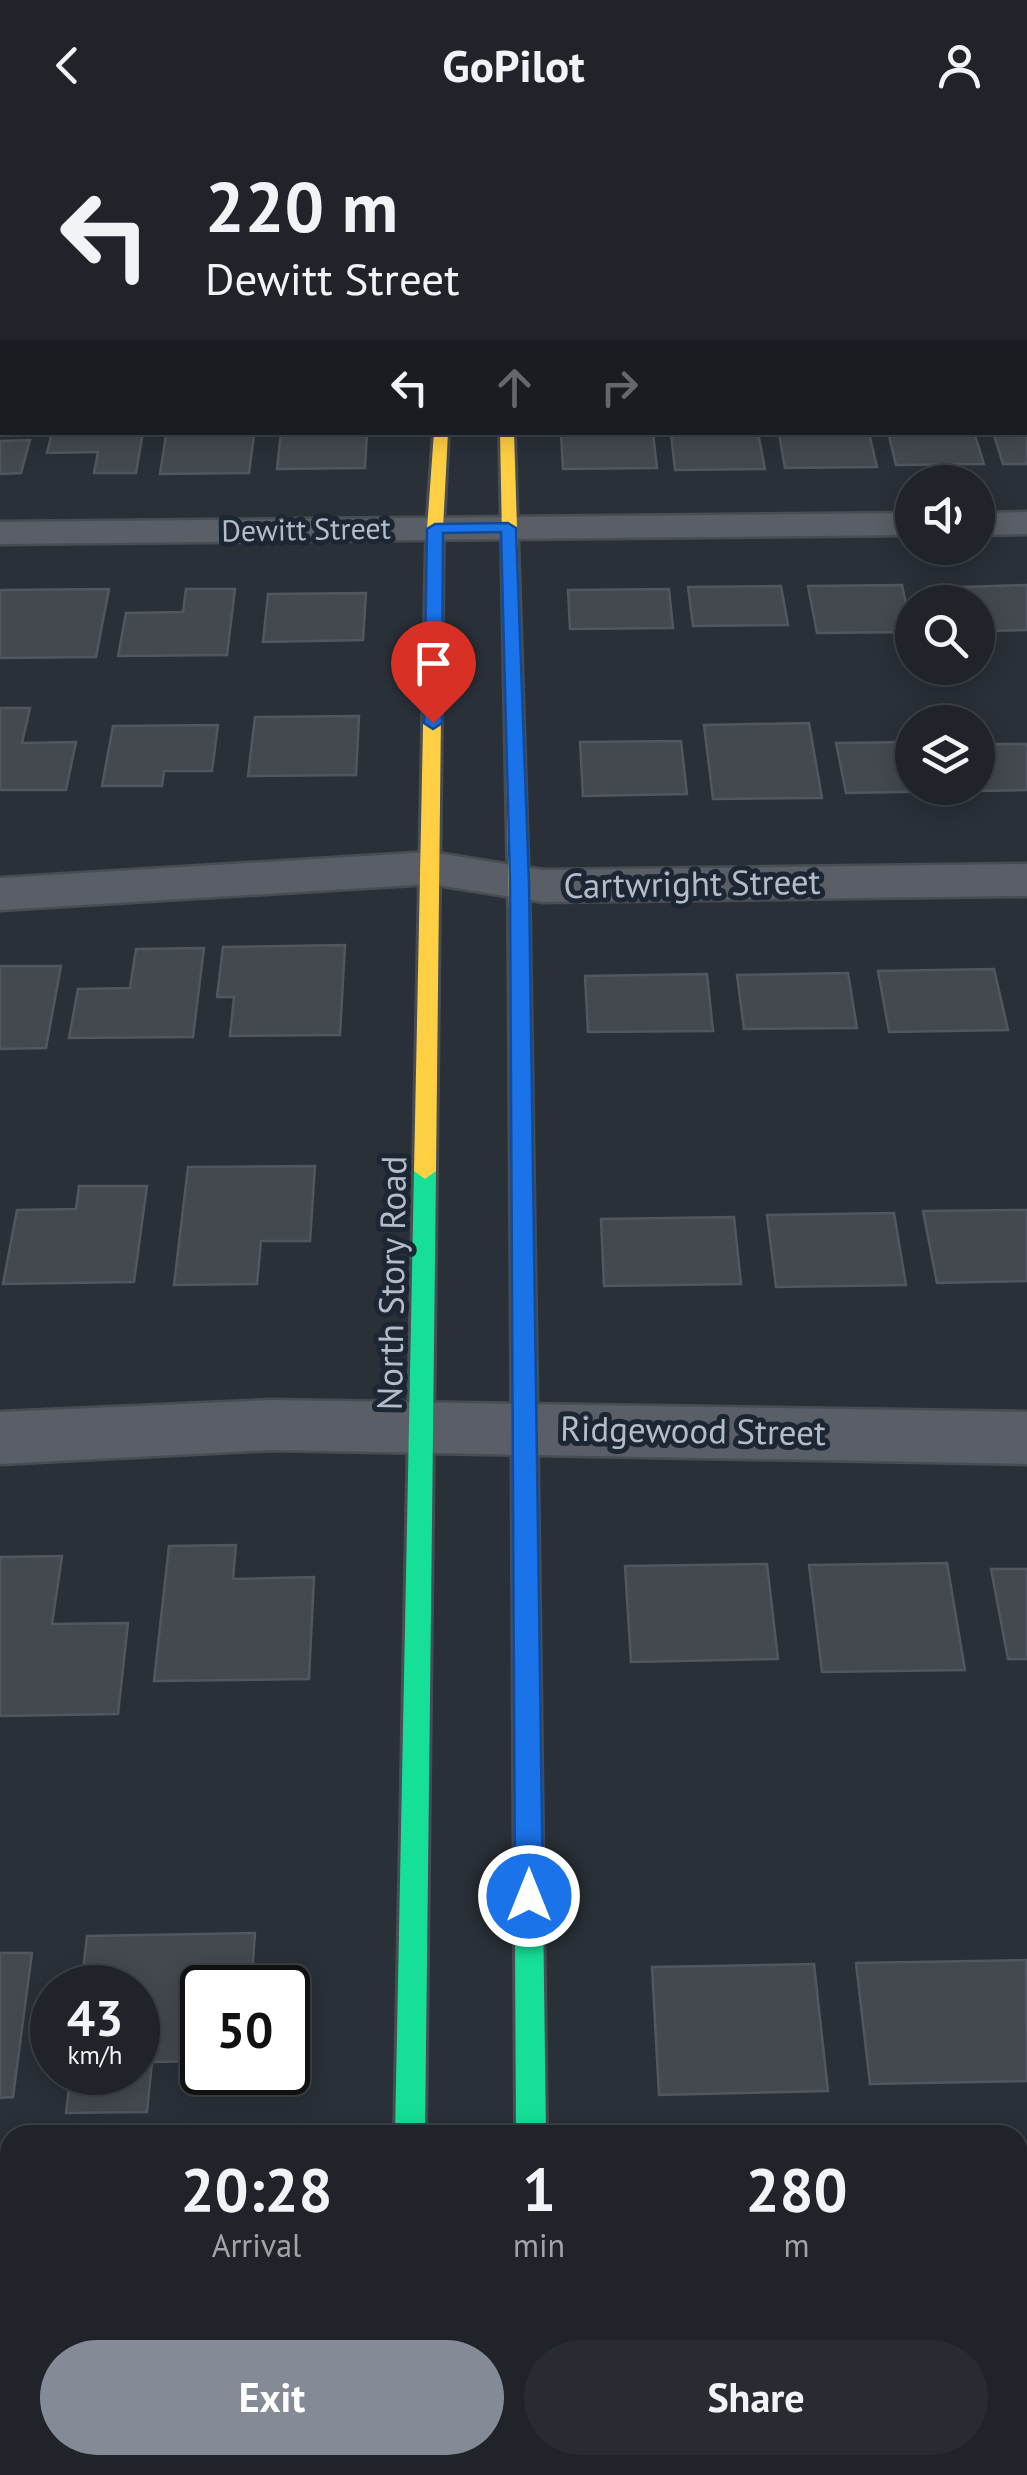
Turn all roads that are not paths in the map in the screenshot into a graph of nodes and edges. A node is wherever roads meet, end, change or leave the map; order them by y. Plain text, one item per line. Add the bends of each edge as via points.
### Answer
1 (441, 435) edge
2 (507, 435) edge
3 (1027, 523) edge
4 (895, 524) edge
5 (995, 524) edge
6 (508, 528) junction
7 (435, 529) junction
8 (0, 532) edge
9 (431, 868) junction
10 (1027, 880) edge
11 (520, 883) junction
12 (0, 894) edge
13 (526, 1428) junction
14 (425, 1429) junction
15 (0, 1438) edge
16 (1027, 1438) edge
17 (410, 2125) edge
18 (531, 2125) edge

1 - 7 main road, North Story Road
2 - 6 main road
3 - 5 street
4 - 6 street, Dewitt Street
6 - 7 street, Dewitt Street
6 - 11 main road
7 - 8 street, Dewitt Street
7 - 9 main road, North Story Road
9 - 11 street, Cartwright Street
9 - 12 street, Cartwright Street
9 - 14 main road, North Story Road
10 - 11 street, Cartwright Street
11 - 13 main road
13 - 14 street, Ridgewood Street
13 - 16 street, Ridgewood Street
13 - 18 main road
14 - 15 street, Ridgewood Street via 270,1425
14 - 17 main road, North Story Road

